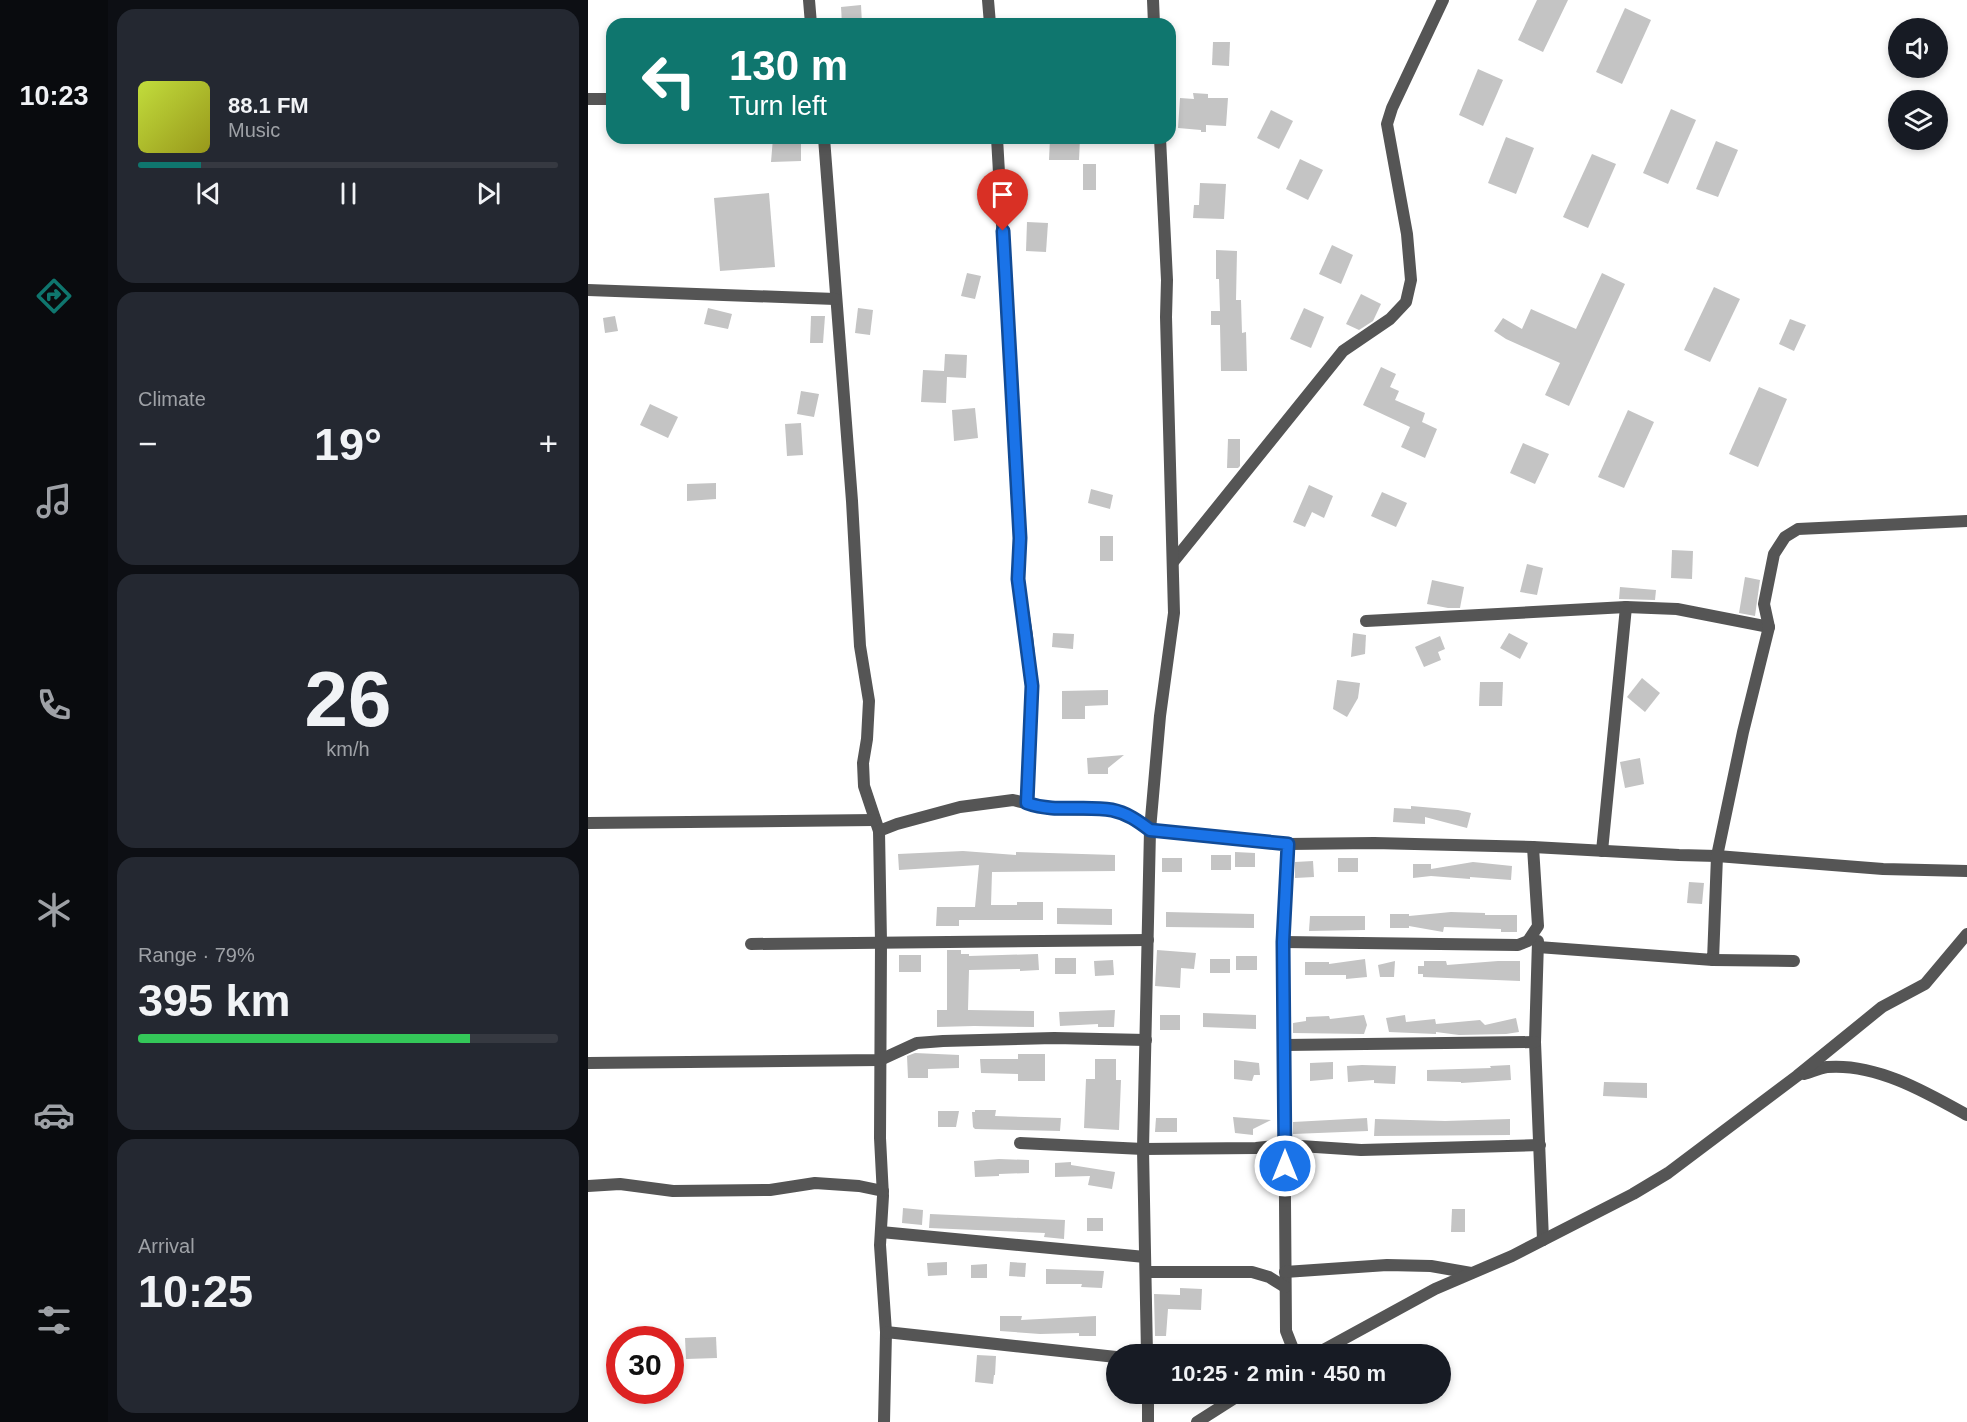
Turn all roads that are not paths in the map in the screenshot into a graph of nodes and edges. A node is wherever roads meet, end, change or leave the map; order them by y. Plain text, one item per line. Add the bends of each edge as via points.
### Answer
1 (808, 0) edge
2 (988, 0) edge
3 (1153, 0) edge
4 (1443, 0) edge
5 (811, 18) edge
6 (990, 18) edge
7 (1154, 18) edge
8 (588, 99) edge
9 (606, 99) edge
10 (825, 144) edge
11 (997, 144) edge
12 (1160, 144) edge
13 (588, 290) edge
14 (835, 299) junction
15 (1967, 521) edge
16 (1173, 562) junction
17 (1626, 607) junction
18 (1366, 621) dead end
19 (1769, 627) junction
20 (1027, 803) junction
21 (588, 823) edge
22 (877, 826) junction
23 (1150, 830) junction
24 (1288, 844) junction
25 (1533, 847) junction
26 (1602, 851) junction
27 (1717, 856) junction
28 (1967, 871) edge
29 (1538, 926) junction
30 (1967, 934) edge
31 (1148, 940) junction
32 (881, 942) junction
33 (1283, 942) junction
34 (751, 944) dead end
35 (1538, 947) junction
36 (1713, 960) junction
37 (1794, 961) dead end
38 (1146, 1040) junction
39 (1535, 1042) junction
40 (1285, 1045) junction
41 (880, 1060) junction
42 (588, 1064) edge
43 (1797, 1076) junction
44 (1967, 1115) edge
45 (1020, 1143) dead end
46 (1285, 1145) junction
47 (1540, 1145) junction
48 (1143, 1149) junction
49 (588, 1186) edge
50 (883, 1191) junction
51 (881, 1232) junction
52 (1544, 1240) junction
53 (1145, 1257) junction
54 (1146, 1272) junction
55 (1285, 1272) junction
56 (1471, 1273) junction
57 (1285, 1287) junction
58 (886, 1332) junction
59 (1147, 1344) edge
60 (1291, 1344) edge
61 (1334, 1344) edge
62 (1106, 1356) edge
63 (1148, 1404) edge
64 (1225, 1404) edge
65 (884, 1422) edge
66 (1148, 1422) edge
67 (1197, 1422) edge

1 - 5 street
2 - 6 street
3 - 7 street
4 - 16 street via 1387,124 1412,280 1406,302 1390,319 1343,351
8 - 9 street
10 - 14 street
11 - 20 street via 1020,527 1018,579 1032,686
12 - 16 street
13 - 14 street
14 - 22 street via 860,646 869,701 864,786
15 - 19 street via 1798,529 1785,537 1774,554 1764,604
16 - 23 street via 1174,613
17 - 18 street
17 - 19 street via 1677,609
17 - 26 street
19 - 27 street
20 - 22 street via 1013,800 960,807
20 - 23 street via 1050,809 1113,810
21 - 22 street
22 - 32 street
23 - 24 street
23 - 31 street
24 - 25 street
24 - 33 street
25 - 26 street
25 - 29 street
26 - 27 street
27 - 28 street via 1883,869
27 - 36 street
29 - 33 street via 1528,941 1518,945
29 - 35 street
30 - 43 street via 1925,984 1882,1007
31 - 32 street
31 - 38 street
32 - 34 street
32 - 41 street
33 - 40 street
35 - 36 street
35 - 39 street
36 - 37 street
38 - 41 street via 943,1041 917,1043
38 - 48 street
39 - 40 street
39 - 47 street
40 - 46 street
41 - 42 street
41 - 50 street
43 - 44 street via 1826,1067 1857,1069 1899,1079
43 - 52 street via 1668,1173
45 - 48 street
46 - 47 street via 1361,1150
46 - 48 street
46 - 55 street
47 - 52 street
48 - 53 street
49 - 50 street via 620,1184 673,1191 770,1190 815,1183
50 - 51 street
51 - 53 street
51 - 58 street
52 - 56 street
53 - 54 street
54 - 57 street via 1252,1272
54 - 59 street
55 - 56 street via 1387,1265 1431,1266
55 - 57 street
56 - 61 street
57 - 60 street via 1286,1331
58 - 62 street
58 - 65 street
63 - 66 street
64 - 67 street

